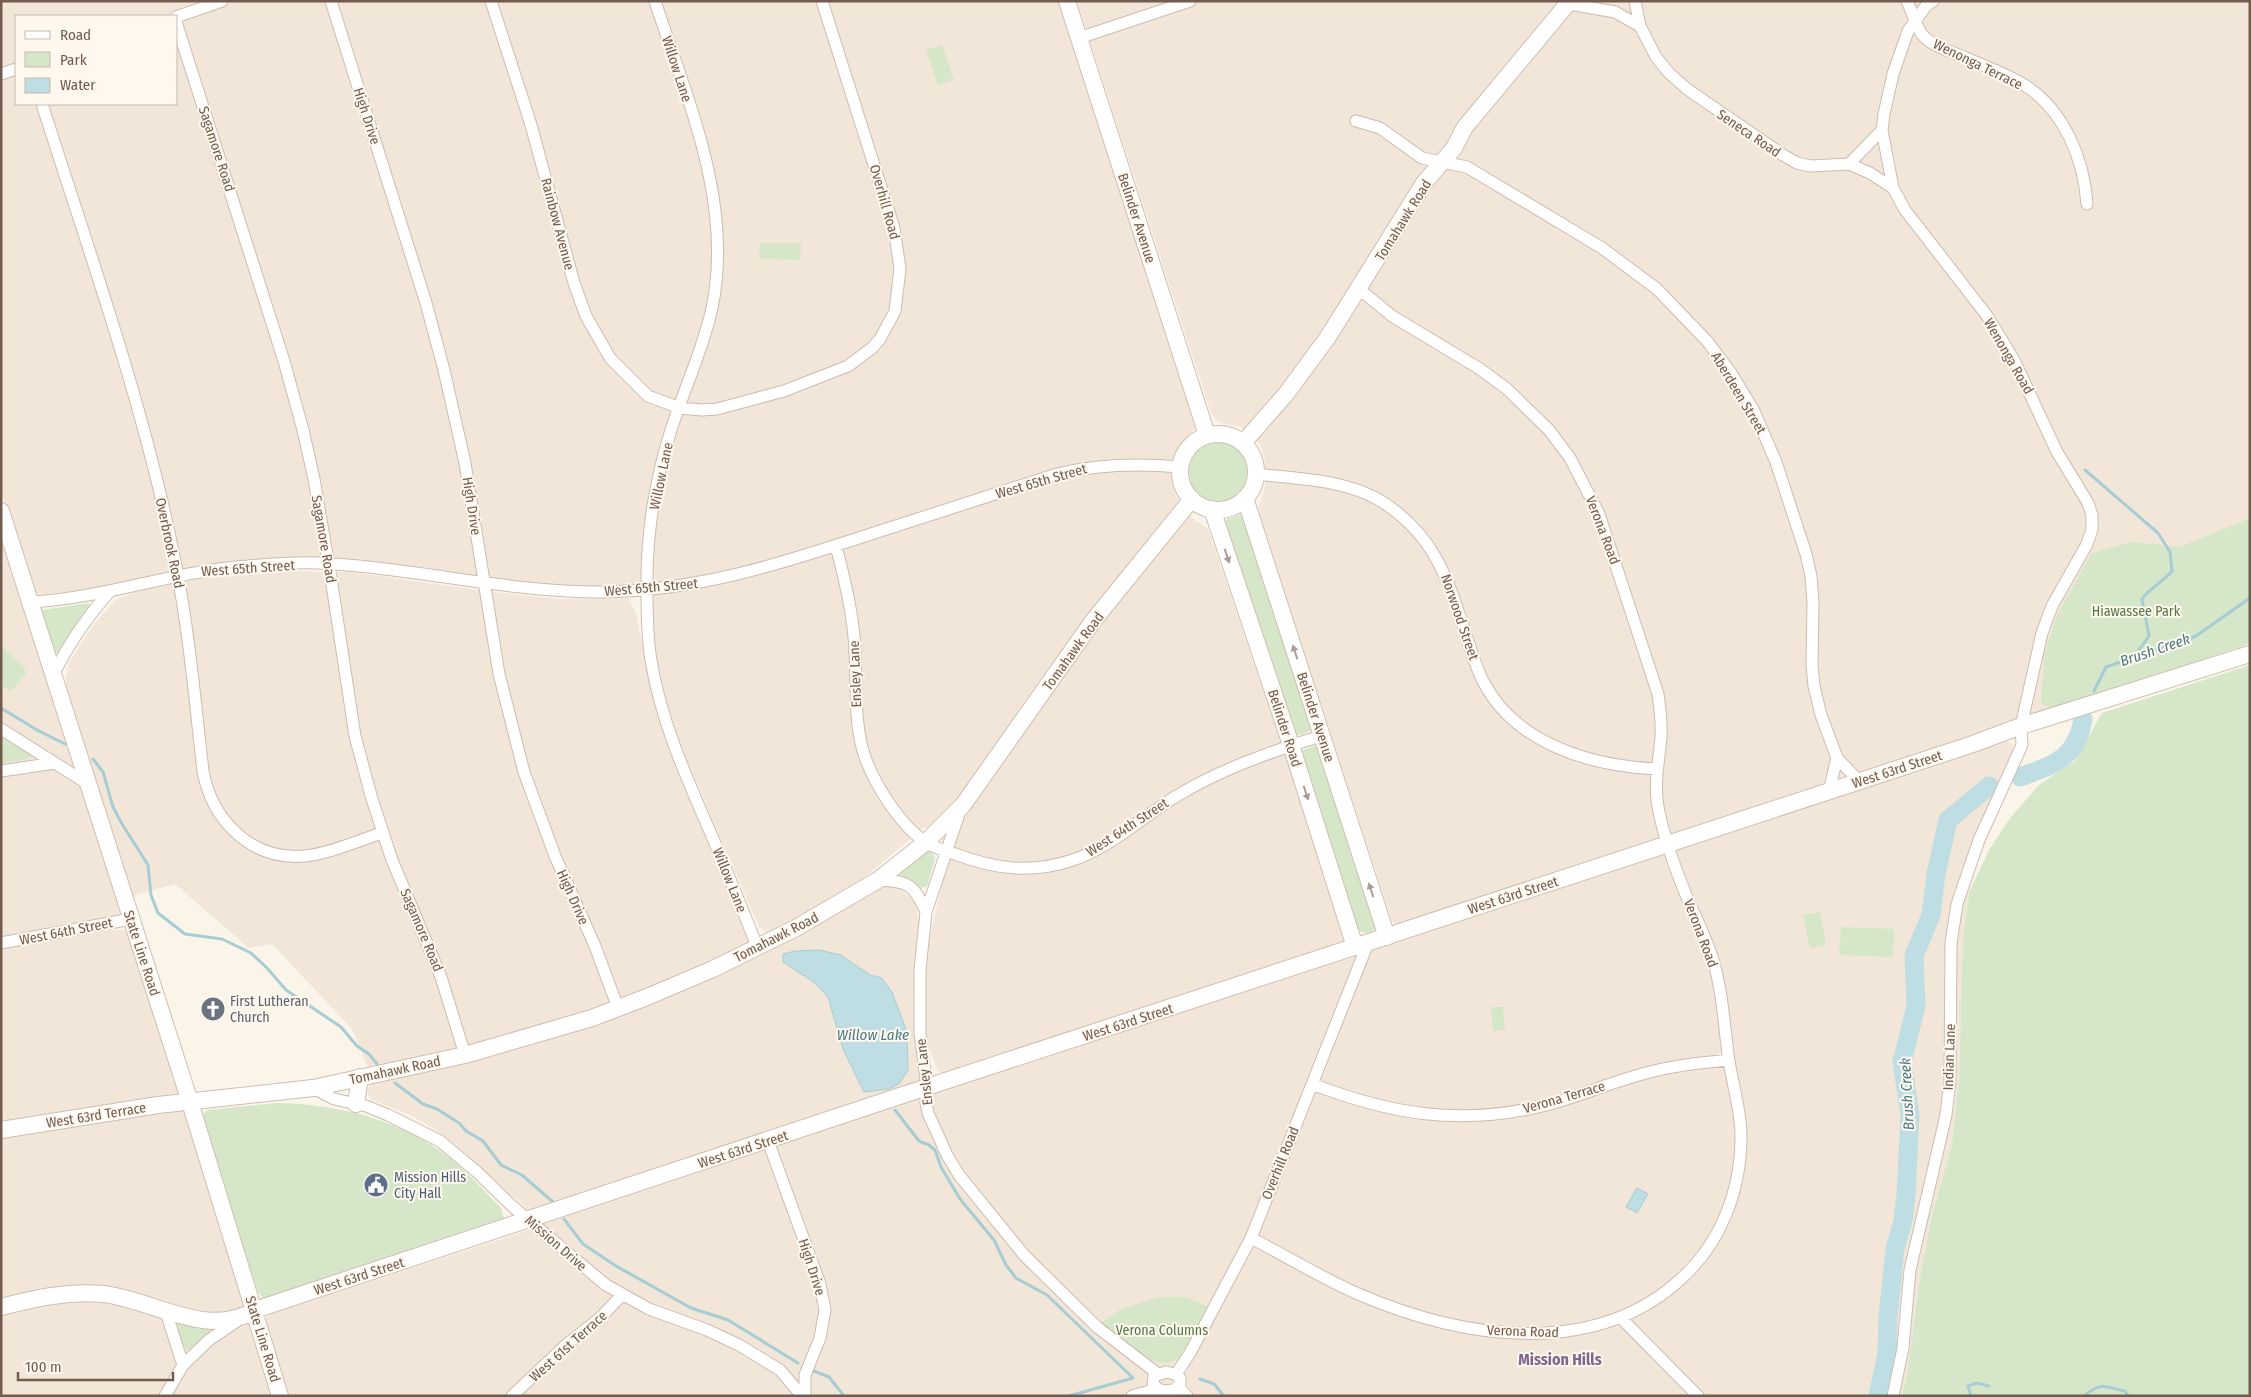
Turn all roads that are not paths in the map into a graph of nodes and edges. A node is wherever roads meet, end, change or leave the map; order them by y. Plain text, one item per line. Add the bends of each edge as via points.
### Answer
1 (222, 1) edge
2 (331, 1) edge
3 (491, 1) edge
4 (655, 1) edge
5 (822, 1) edge
6 (1067, 1) edge
7 (1190, 1) edge
8 (1635, 1) edge
9 (1907, 1) edge
10 (1933, 1) edge
11 (1569, 2) edge
12 (178, 15) edge
13 (1916, 20) junction
14 (1640, 26) junction
15 (178, 28) edge
16 (1079, 38) junction
17 (15, 69) edge
18 (1, 74) edge
19 (42, 105) edge
20 (1356, 121) dead end
21 (1882, 130) junction
22 (1442, 162) junction
23 (1849, 164) junction
24 (1893, 188) junction
25 (2087, 204) dead end
26 (1360, 289) junction
27 (680, 408) junction
28 (1207, 436) junction
29 (1243, 443) junction
30 (1180, 467) junction
31 (1256, 474) junction
32 (1245, 498) junction
33 (1192, 499) junction
34 (1212, 509) junction
35 (1, 511) edge
36 (836, 546) junction
37 (329, 565) junction
38 (178, 575) junction
39 (485, 582) junction
40 (647, 588) junction
41 (109, 592) junction
42 (30, 602) junction
43 (2246, 653) edge
44 (53, 676) junction
45 (2021, 726) junction
46 (1, 729) edge
47 (1322, 736) junction
48 (1291, 745) junction
49 (1837, 758) junction
50 (55, 763) junction
51 (1657, 770) junction
52 (1, 771) edge
53 (1859, 781) junction
54 (88, 784) junction
55 (1829, 791) junction
56 (963, 805) junction
57 (382, 833) junction
58 (926, 842) junction
59 (1668, 844) junction
60 (946, 851) junction
61 (878, 880) junction
62 (926, 912) junction
63 (131, 919) junction
64 (1386, 937) junction
65 (1, 944) edge
66 (1361, 945) junction
67 (757, 946) junction
68 (618, 1008) junction
69 (465, 1055) junction
70 (1729, 1060) junction
71 (360, 1077) junction
72 (1312, 1084) junction
73 (927, 1087) junction
74 (313, 1088) junction
75 (190, 1102) junction
76 (356, 1104) junction
77 (1, 1130) edge
78 (768, 1141) junction
79 (528, 1220) junction
80 (1250, 1238) junction
81 (622, 1295) junction
82 (1, 1307) edge
83 (166, 1312) junction
84 (250, 1313) junction
85 (1620, 1317) junction
86 (183, 1365) junction
87 (1158, 1374) junction
88 (1176, 1374) junction
89 (1178, 1387) junction
90 (1157, 1388) junction
91 (165, 1396) edge
92 (280, 1396) edge
93 (512, 1396) edge
94 (803, 1396) edge
95 (1132, 1396) edge
96 (1188, 1396) edge
97 (1698, 1396) edge
98 (1893, 1396) edge

1 - 12 street
2 - 39 street, High Drive via 444,370 465,463
3 - 27 street, Rainbow Avenue via 586,316 610,358 648,396
4 - 27 street, Willow Lane via 709,169 717,218 718,253 712,309
5 - 27 street, Overhill Road via 894,228 900,269 895,311 888,328 872,348 856,361 830,374 784,391 717,409
6 - 16 street, Belinder Avenue
7 - 16 street
8 - 14 street, Seneca Road
9 - 13 street, Wenonga Terrace
10 - 13 street, Wenonga Road
11 - 14 street via 1615,12
11 - 22 street, Tomahawk Road via 1465,127
13 - 21 street, Wenonga Road via 1908,31 1897,61
13 - 25 street, Wenonga Terrace via 1922,34 1934,44 2014,80 2044,101 2073,145 2084,178
14 - 23 street, Seneca Road via 1656,57 1669,73 1757,139 1797,163 1811,166
15 - 37 street, Sagamore Road via 284,361 312,471
16 - 28 street, Belinder Avenue
17 - 18 street
19 - 38 street, Overbrook Road via 136,401
20 - 22 street, Aberdeen Street via 1380,128 1422,158
21 - 23 street
21 - 24 street, Wenonga Road
22 - 26 street, Tomahawk Road via 1424,183
22 - 49 street, Aberdeen Street via 1467,168 1630,267 1677,308 1731,372 1767,440 1806,554 1813,602 1814,686
23 - 24 street
24 - 45 street, Wenonga Road via 1905,210 2000,336 2092,515 2092,530 2086,546 2060,590 2042,633
26 - 29 street, Tomahawk Road via 1305,369
26 - 51 street, Verona Road via 1392,316 1507,389 1549,430 1570,458 1600,514 1658,694 1661,727
27 - 40 street, Willow Lane via 658,480
28 - 29 street via 1232,436
28 - 30 street via 1189,447
29 - 31 street via 1255,462
30 - 33 street via 1184,490
30 - 36 street, West 65th Street via 1140,463 1082,468
31 - 32 street via 1251,491
31 - 51 street, Norwood Street via 1351,488 1379,500 1403,517 1420,534 1443,568 1483,681 1509,717 1534,736 1567,751 1623,767
32 - 34 street via 1230,507
47 -> 32 street, Belinder Avenue
33 - 34 street
33 - 56 street, Tomahawk Road via 1093,621
34 -> 48 street, Belinder Road
35 - 42 street, State Line Road
36 - 40 street, West 65th Street via 714,581
36 - 58 street, Ensley Lane via 853,626 858,726 863,751 884,797
37 - 38 street, West 65th Street via 248,566
37 - 39 street, West 65th Street
37 - 57 street, Sagamore Road via 356,736
38 - 41 street, West 65th Street
38 - 57 street, Overbrook Road via 206,786 225,822 256,847 295,856 324,852
39 - 40 street, West 65th Street via 573,591
39 - 68 street, High Drive via 499,674 524,772
40 - 67 street, Willow Lane via 650,658 662,706 686,775
41 - 42 street, West 65th Street
41 - 44 street via 62,656
42 - 44 street, State Line Road
43 - 45 street, West 63rd Street
44 - 54 street, State Line Road
45 - 53 street, West 63rd Street
45 - 98 street, Indian Lane via 2022,744 1973,856 1957,904 1952,943 1950,1080 1946,1115 1910,1270 1904,1348
46 - 50 street
47 - 48 street, West 64th Street
64 -> 47 street, Belinder Avenue
48 - 60 street, West 64th Street via 1193,786 1100,848 1072,860 1041,868 1018,869 980,864
48 -> 66 street, Belinder Road
49 - 53 street, Aberdeen Street
49 - 55 street
50 - 52 street
50 - 54 street
51 - 59 street, Verona Road via 1658,810
53 - 55 street, West 63rd Street
54 - 63 street, State Line Road
55 - 59 street, West 63rd Street
56 - 58 street, Tomahawk Road
56 - 60 street, Ensley Lane
57 - 69 street, Sagamore Road via 441,977
58 - 60 street, West 64th Street
58 - 61 street, Tomahawk Road
59 - 64 street, West 63rd Street
59 - 70 street, Verona Road via 1713,958
60 - 62 street, Ensley Lane
61 - 62 street via 904,882 918,893
61 - 67 street, Tomahawk Road via 796,928
62 - 73 street, Ensley Lane via 920,970 920,1033
63 - 65 street, West 64th Street
63 - 75 street, State Line Road
64 - 66 street, West 63rd Street
66 - 72 street, Overhill Road
66 - 73 street, West 63rd Street
67 - 68 street, Tomahawk Road via 690,980
68 - 69 street, Tomahawk Road
69 - 71 street, Tomahawk Road
70 - 72 street, Verona Terrace via 1642,1074 1542,1106 1482,1115 1405,1112 1349,1098
70 - 85 street, Verona Road via 1741,1134 1737,1183 1729,1208 1719,1231 1690,1271 1647,1304
71 - 74 street, Tomahawk Road
71 - 76 street
72 - 80 street, Overhill Road
73 - 78 street, West 63rd Street
73 - 87 street, Ensley Lane via 928,1113 946,1155 989,1213 1057,1290 1097,1327
74 - 75 street, Tomahawk Road
74 - 76 street, Mission Drive via 334,1099
75 - 77 street, West 63rd Terrace
75 - 84 street, State Line Road
76 - 79 street, Mission Drive via 388,1115 440,1141
78 - 79 street, West 63rd Street
78 - 94 street, High Drive via 820,1284 825,1310 820,1338 805,1375
79 - 81 street, Mission Drive
79 - 84 street, West 63rd Street
80 - 85 street, Verona Road via 1354,1292 1391,1307 1452,1324 1520,1334 1555,1334 1577,1331
80 - 88 street, Overhill Road
81 - 93 street, West 61st Terrace
81 - 94 street, Mission Drive via 739,1345 780,1370
82 - 83 street, West 63rd Street via 47,1295 84,1293 127,1298
83 - 84 street, West 63rd Street via 217,1320 231,1320
83 - 86 street
84 - 86 street via 209,1340
84 - 92 street, State Line Road
85 - 97 street
86 - 91 street
87 - 88 street
87 - 90 street via 1152,1382
88 - 89 street via 1180,1381
89 - 90 street via 1169,1391
89 - 96 street
90 - 95 street

